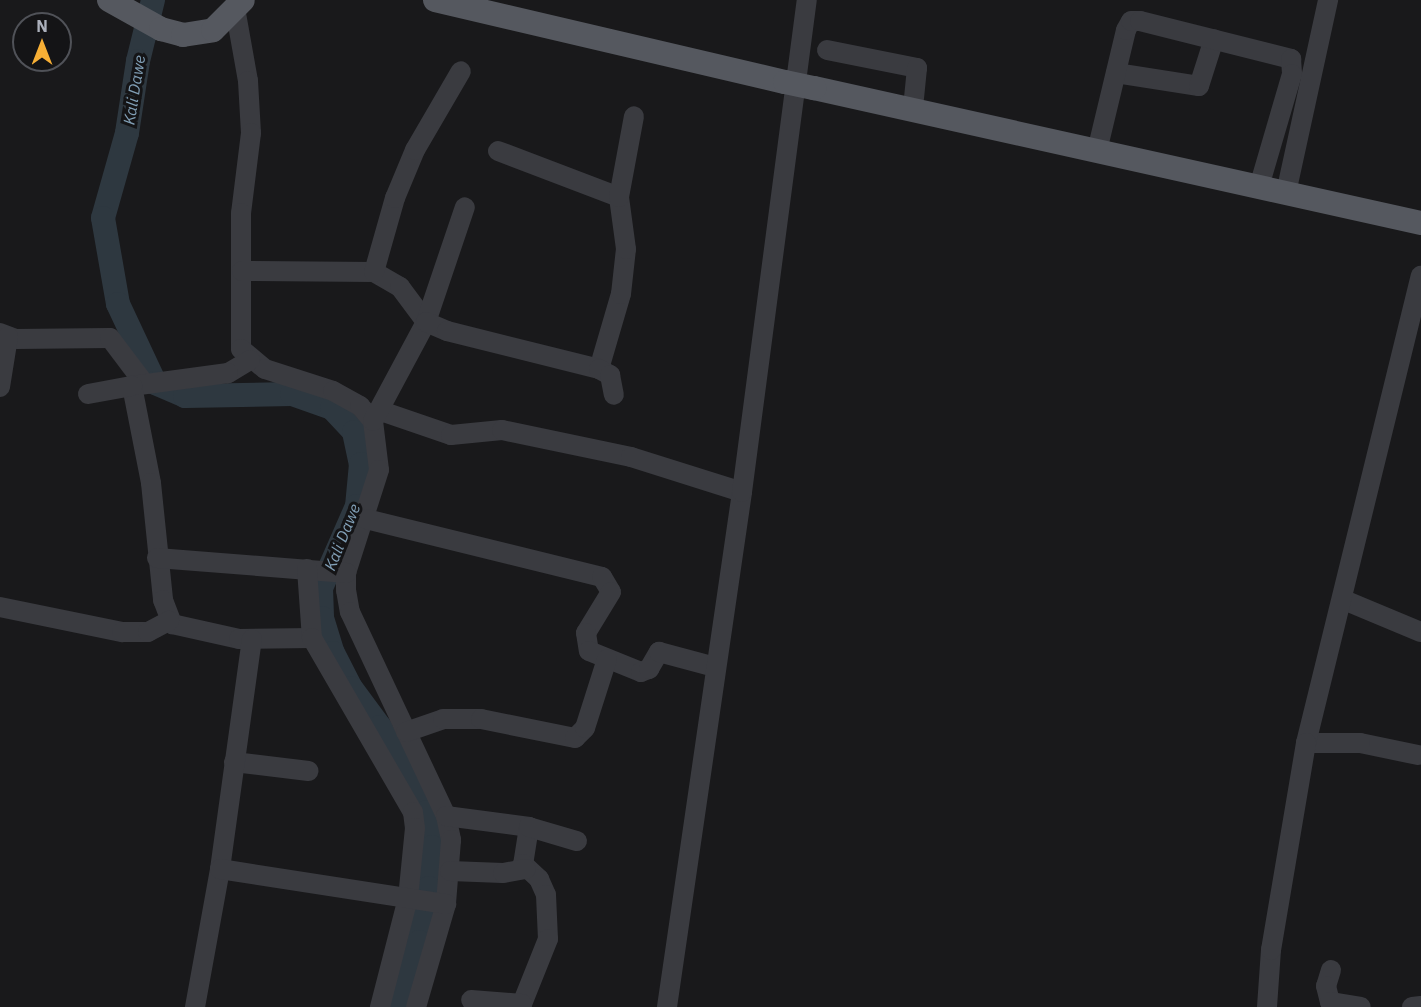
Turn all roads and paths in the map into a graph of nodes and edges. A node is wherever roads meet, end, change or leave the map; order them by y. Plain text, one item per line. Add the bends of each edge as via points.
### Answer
1 (109, 0) edge
2 (435, 0) edge
3 (807, 0) edge
4 (1328, 0) edge
5 (239, 4) edge
6 (1214, 39) junction
7 (827, 51) dead end
8 (461, 70) dead end
9 (1116, 73) junction
10 (913, 108) junction
11 (634, 116) dead end
12 (498, 151) dead end
13 (1097, 151) junction
14 (1259, 187) junction
15 (1286, 193) junction
16 (620, 198) junction
17 (465, 207) dead end
18 (1421, 223) edge
19 (242, 271) junction
20 (374, 272) junction
21 (1421, 276) edge
22 (426, 322) junction
23 (4, 335) edge
24 (250, 360) junction
25 (599, 369) junction
26 (138, 385) junction
27 (0, 387) edge
28 (88, 393) dead end
29 (614, 395) dead end
30 (377, 416) junction
31 (742, 492) junction
32 (366, 519) junction
33 (158, 558) junction
34 (326, 571) junction
35 (1344, 600) junction
36 (0, 607) edge
37 (169, 621) junction
38 (1421, 632) edge
39 (312, 638) junction
40 (252, 639) junction
41 (607, 659) junction
42 (715, 667) junction
43 (406, 732) junction
44 (1306, 743) junction
45 (1420, 757) edge
46 (234, 762) junction
47 (308, 771) dead end
48 (446, 816) junction
49 (529, 826) junction
50 (577, 841) dead end
51 (220, 869) junction
52 (526, 869) junction
53 (450, 871) junction
54 (428, 901) junction
55 (1331, 970) dead end
56 (471, 1000) dead end
57 (1421, 1006) edge
58 (195, 1007) edge
59 (380, 1007) edge
60 (416, 1007) edge
61 (667, 1007) edge
62 (1267, 1007) edge
63 (1361, 1007) edge
64 (1412, 1007) edge

1 - 5 main road via 161,29 183,35 213,30
2 - 10 main road, bridge
3 - 31 street
4 - 15 street
5 - 19 street via 251,132 241,213
6 - 9 street via 1199,86
6 - 9 street via 1131,21
6 - 14 street via 1286,57 1293,65
7 - 10 street via 917,68
8 - 20 street via 415,150 395,198
9 - 13 street
10 - 13 main road
11 - 16 street
12 - 16 street
13 - 14 main road
14 - 15 main road
15 - 18 main road
16 - 25 street via 626,249 621,294
17 - 22 street
19 - 20 street
19 - 24 street via 239,338 241,350
20 - 22 street via 400,287
21 - 35 street
22 - 25 street
22 - 30 street
23 - 26 street via 110,338
23 - 27 street
24 - 26 street via 228,373
24 - 30 street via 265,369 333,391
25 - 29 street via 610,375
26 - 28 street
26 - 33 street
30 - 31 street via 451,435 502,430 631,457
30 - 32 street via 379,470
31 - 42 street
32 - 34 street
32 - 41 street via 602,578 611,592 586,633 585,642 589,651
33 - 34 street
33 - 37 street
34 - 39 street
34 - 43 street via 350,612
35 - 38 street
35 - 44 street
36 - 37 street via 122,633 148,632
37 - 40 street via 218,635
39 - 40 street
39 - 54 street via 341,693 410,802
40 - 46 street
41 - 42 street via 644,672 659,652
41 - 43 street via 585,728 575,738 481,719 443,720
42 - 61 street
43 - 48 street
44 - 45 street via 1360,743
44 - 62 street via 1271,950
46 - 47 street
46 - 51 street
48 - 49 street
48 - 53 street via 451,840
49 - 50 street
49 - 52 street via 523,856
51 - 54 street
51 - 58 street
52 - 53 street via 503,873
52 - 56 street via 543,886 548,924 548,939 531,985 520,1005
53 - 54 street
54 - 59 street
54 - 60 street
55 - 63 street via 1326,986 1330,1002
57 - 64 street

